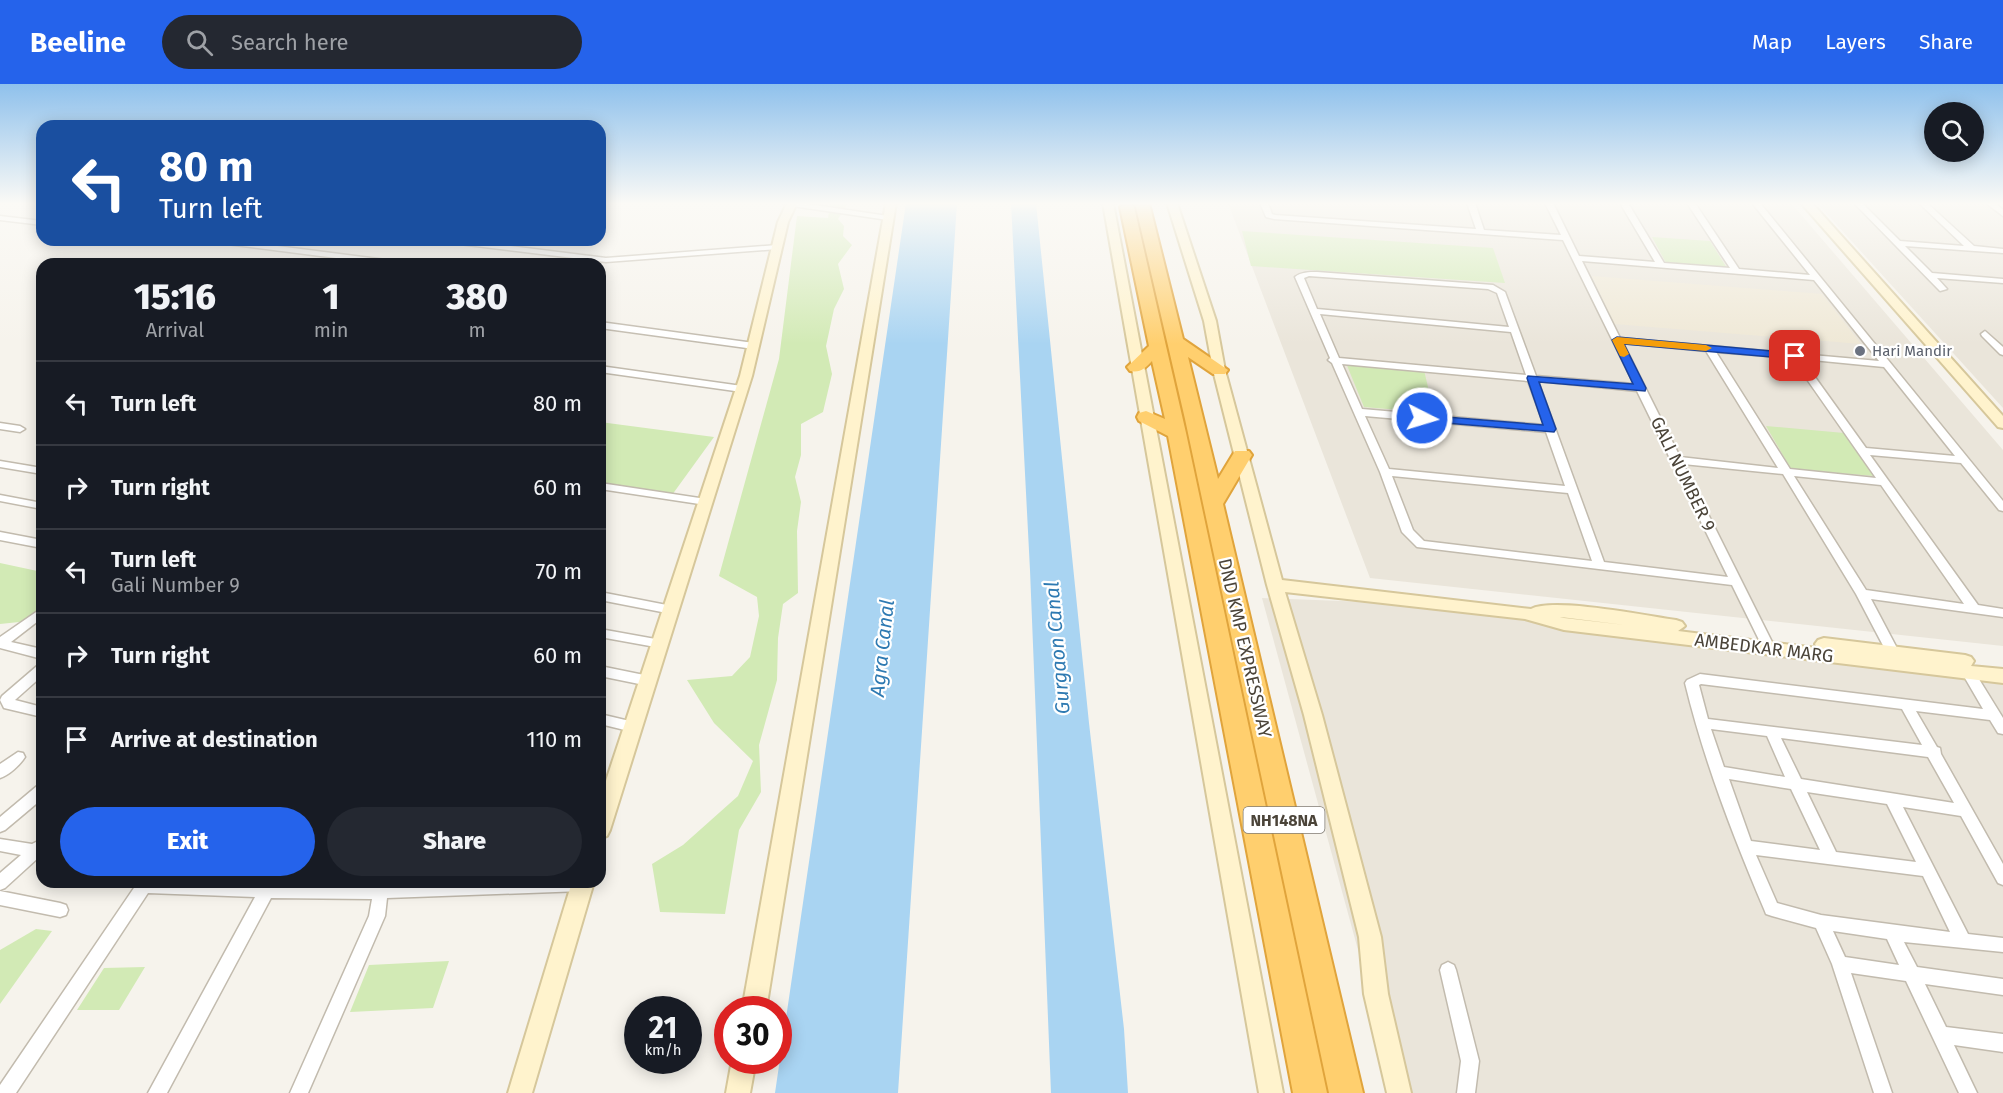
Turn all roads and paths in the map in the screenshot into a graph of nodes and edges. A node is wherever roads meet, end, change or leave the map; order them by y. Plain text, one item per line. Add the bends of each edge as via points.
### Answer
1 (291, 250) edge
2 (525, 250) edge
3 (736, 250) edge
4 (776, 250) edge
5 (883, 250) edge
6 (1116, 250) edge
7 (1136, 250) edge
8 (1151, 250) edge
9 (1187, 250) edge
10 (1572, 250) edge
11 (1652, 250) edge
12 (1722, 250) edge
13 (1794, 250) edge
14 (1848, 250) edge
15 (1905, 250) edge
16 (354, 258) edge
17 (590, 258) edge
18 (1576, 258) junction
19 (606, 260) edge
20 (1661, 266) junction
21 (1737, 272) junction
22 (1929, 275) junction
23 (1817, 278) junction
24 (2003, 280) edge
25 (1943, 289) dead end
26 (1313, 311) junction
27 (606, 326) edge
28 (1515, 330) junction
29 (1985, 334) dead end
30 (1617, 340) junction
31 (1168, 341) junction
32 (754, 346) junction
33 (1710, 349) junction
34 (2003, 352) edge
35 (1795, 356) junction
36 (1334, 360) junction
37 (1886, 364) junction
38 (1136, 367) junction
39 (1219, 370) junction
40 (606, 372) edge
41 (1532, 378) junction
42 (1641, 388) junction
43 (742, 389) junction
44 (1358, 412) junction
45 (1146, 417) junction
46 (2003, 424) edge
47 (0, 426) edge
48 (20, 429) dead end
49 (1550, 429) junction
50 (1177, 434) junction
51 (1862, 451) junction
52 (1242, 456) junction
53 (1676, 460) junction
54 (1964, 460) junction
55 (0, 464) edge
56 (36, 470) edge
57 (1384, 472) junction
58 (1786, 472) junction
59 (1884, 482) junction
60 (606, 487) edge
61 (1572, 490) junction
62 (0, 498) edge
63 (706, 502) junction
64 (1213, 504) junction
65 (36, 505) edge
66 (2003, 508) edge
67 (0, 536) edge
68 (36, 543) edge
69 (1599, 565) junction
70 (1736, 582) junction
71 (1275, 585) junction
72 (1862, 594) junction
73 (606, 597) edge
74 (1974, 609) junction
75 (672, 610) junction
76 (2003, 613) edge
77 (36, 617) edge
78 (606, 634) edge
79 (1766, 643) junction
80 (0, 644) edge
81 (661, 645) junction
82 (1893, 652) junction
83 (36, 653) edge
84 (2003, 666) edge
85 (1965, 667) junction
86 (606, 672) edge
87 (36, 674) edge
88 (2003, 676) edge
89 (649, 681) junction
90 (1906, 704) junction
91 (36, 711) edge
92 (1994, 715) junction
93 (606, 720) edge
94 (1702, 723) junction
95 (633, 727) junction
96 (2003, 729) edge
97 (1771, 731) junction
98 (1935, 752) junction
99 (18, 756) dead end
100 (0, 772) edge
101 (1719, 772) junction
102 (1796, 784) junction
103 (36, 795) edge
104 (1893, 801) junction
105 (606, 811) edge
106 (1966, 812) junction
107 (0, 826) edge
108 (0, 844) edge
109 (1745, 847) junction
110 (36, 848) edge
111 (36, 852) edge
112 (1831, 858) junction
113 (1928, 870) junction
114 (2003, 879) edge
115 (0, 883) edge
116 (143, 888) edge
117 (215, 888) edge
118 (347, 888) edge
119 (374, 888) edge
120 (582, 888) edge
121 (267, 891) junction
122 (0, 898) edge
123 (60, 910) dead end
124 (1821, 922) junction
125 (1892, 933) junction
126 (1962, 939) junction
127 (2003, 945) edge
128 (1840, 964) junction
129 (1448, 970) dead end
130 (1913, 974) junction
131 (2003, 987) edge
132 (757, 996) edge
133 (1942, 1035) junction
134 (2003, 1043) edge
135 (741, 1074) edge
136 (5, 1093) edge
137 (157, 1093) edge
138 (299, 1093) edge
139 (520, 1093) edge
140 (738, 1093) edge
141 (1271, 1093) edge
142 (1310, 1093) edge
143 (1347, 1093) edge
144 (1399, 1093) edge
145 (1466, 1093) edge
146 (1883, 1093) edge
147 (1968, 1093) edge

1 - 16 street
2 - 17 street
3 - 19 street
4 - 32 street
5 - 132 street
6 - 38 street
7 - 31 highway, DND KMP EXPRESSWAY / NH148NA via 1148,304
8 - 31 highway, DND KMP EXPRESSWAY / NH148NA
9 - 39 street via 1210,321
10 - 18 street, GALI NUMBER 9
11 - 20 street
12 - 21 street
13 - 23 street
14 - 46 street
15 - 22 street
18 - 20 street
18 - 30 street, GALI NUMBER 9
20 - 21 street
21 - 23 street
22 - 24 street
22 - 25 street
23 - 37 street
26 - 28 street
26 - 28 street via 1300,282 1302,275 1490,287 1502,295
26 - 36 street
27 - 32 street
28 - 41 street
29 - 34 street
30 - 33 street
30 - 42 street, GALI NUMBER 9
31 - 38 highway
31 - 39 highway
31 - 50 highway, DND KMP EXPRESSWAY / NH148NA
31 - 64 highway, DND KMP EXPRESSWAY / NH148NA
32 - 43 street
33 - 35 street
33 - 58 street
35 - 37 street
35 - 51 street
36 - 41 street
36 - 44 street
37 - 54 street
38 - 45 street
39 - 52 street
40 - 43 street
41 - 42 street
41 - 49 street
42 - 53 street, GALI NUMBER 9
43 - 63 street
44 - 49 street
44 - 57 street
45 - 50 highway
45 - 141 street
47 - 48 street
49 - 61 street
50 - 142 highway, DND KMP EXPRESSWAY / NH148NA
51 - 54 street
51 - 59 street
52 - 64 highway
52 - 71 street
53 - 58 street
53 - 70 street, GALI NUMBER 9
54 - 66 street
55 - 56 street
57 - 61 street
57 - 69 street via 1408,532 1421,544
58 - 59 street
58 - 72 street
59 - 74 street
60 - 63 street
61 - 69 street
62 - 65 street
63 - 75 street
64 - 143 highway, DND KMP EXPRESSWAY / NH148NA
67 - 68 street
69 - 70 street
70 - 79 street, GALI NUMBER 9
71 - 79 street, AMBEDKAR MARG via 1526,613 1564,624
71 - 144 street via 1370,938 1376,994
72 - 74 street
72 - 82 street
73 - 75 street
74 - 76 street
75 - 81 street
77 - 80 street
78 - 81 street
79 - 82 street, AMBEDKAR MARG
79 - 85 street, AMBEDKAR MARG
80 - 83 street
81 - 89 street
82 - 85 street, AMBEDKAR MARG
84 - 85 street, AMBEDKAR MARG
85 - 88 street, AMBEDKAR MARG
85 - 92 street
86 - 89 street
87 - 91 street via 7,700 9,704
89 - 95 street
90 - 92 street
90 - 94 street via 1700,679 1694,680 1693,689
90 - 98 street
92 - 96 street
93 - 95 street
94 - 97 street
94 - 101 street
95 - 105 street
97 - 98 street
97 - 102 street
98 - 106 street
99 - 100 street
101 - 102 street
101 - 109 street
102 - 104 street
102 - 112 street
103 - 107 street
104 - 106 street
104 - 113 street
106 - 114 street
108 - 110 street
109 - 112 street
109 - 124 street via 1772,909
111 - 115 street
112 - 113 street
113 - 126 street
116 - 136 street
117 - 121 street
118 - 121 street
119 - 138 street via 380,903 377,916
120 - 139 street
121 - 137 street
122 - 123 street
124 - 125 street
124 - 128 street
125 - 126 street
125 - 130 street
126 - 127 street
128 - 130 street
128 - 146 street
129 - 145 street via 1470,1061
130 - 131 street
130 - 133 street
133 - 134 street
133 - 147 street
135 - 140 street

